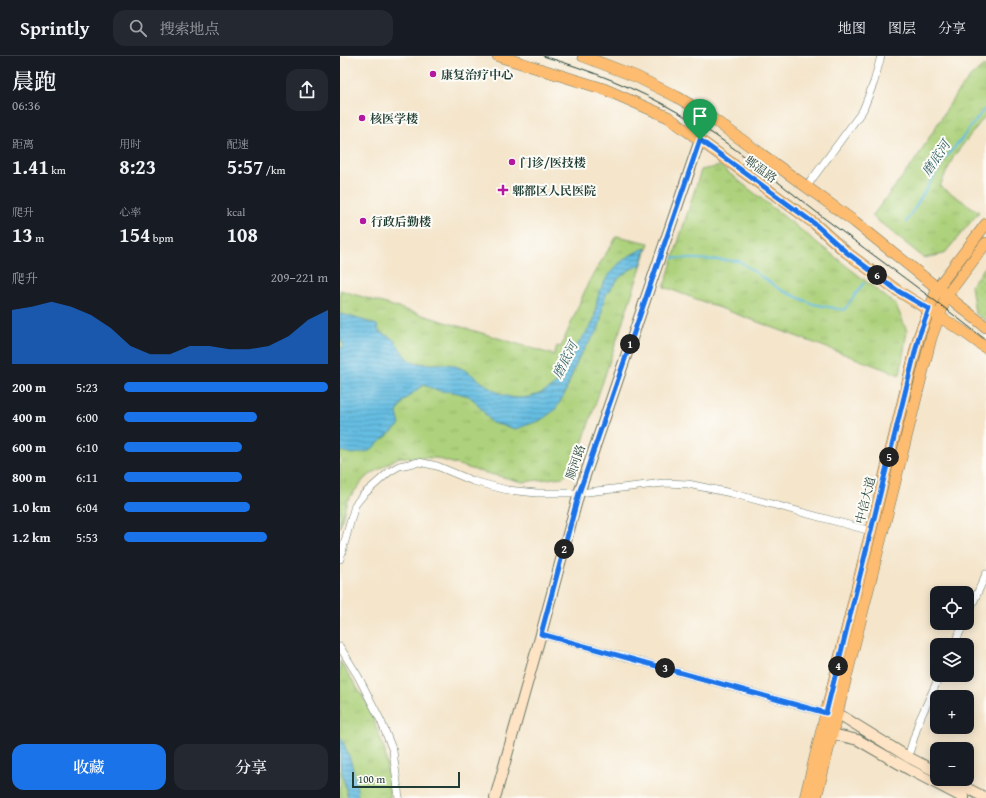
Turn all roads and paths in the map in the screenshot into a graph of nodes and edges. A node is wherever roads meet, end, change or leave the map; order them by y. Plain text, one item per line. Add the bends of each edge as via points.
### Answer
1 (498, 56) edge
2 (583, 56) edge
3 (881, 56) edge
4 (700, 140) junction
5 (806, 186) junction
6 (986, 224) edge
7 (986, 243) edge
8 (938, 287) junction
9 (947, 295) junction
10 (929, 309) junction
11 (939, 316) junction
12 (986, 327) edge
13 (986, 348) edge
14 (579, 493) junction
15 (871, 531) junction
16 (340, 558) edge
17 (986, 574) edge
18 (974, 601) edge
19 (541, 634) junction
20 (340, 647) edge
21 (937, 682) edge
22 (826, 713) junction
23 (837, 713) junction
24 (832, 734) junction
25 (908, 757) junction
26 (930, 768) edge
27 (963, 786) edge
28 (399, 798) edge
29 (495, 798) edge
30 (805, 798) edge
31 (816, 798) edge
32 (964, 798) edge
33 (986, 798) edge

1 - 4 main road, 郫温路 via 604,89 668,117
2 - 5 main road, 郫温路 via 637,77 677,97 706,114
3 - 5 street via 863,110
4 - 10 main road, 郫温路 via 815,224 846,252 898,291
4 - 14 street, 顺河路
5 - 8 main road, 郫温路
6 - 8 main road, 中信大道
7 - 9 main road, 中信大道
8 - 9 main road, 郫温路
8 - 10 main road, 中信大道
9 - 11 main road, 中信大道
9 - 12 main road, 郫温路
10 - 11 main road, 郫温路
10 - 15 main road, 中信大道 via 919,336
11 - 13 main road, 郫温路
11 - 23 main road, 中信大道 via 931,338
14 - 15 street via 664,483 688,484
14 - 16 street via 507,490 473,482 437,466 419,462 399,466 363,495 355,505
14 - 19 street, 顺河路
15 - 22 main road, 中信大道
17 - 18 street
19 - 22 street
19 - 29 street, 顺河路
20 - 28 street via 381,721 392,751
21 - 25 street via 919,722
22 - 30 main road, 中信大道
23 - 24 main road, 中信大道
23 - 25 street
24 - 31 main road, 中信大道
24 - 32 street via 858,740
25 - 26 street
27 - 33 street

